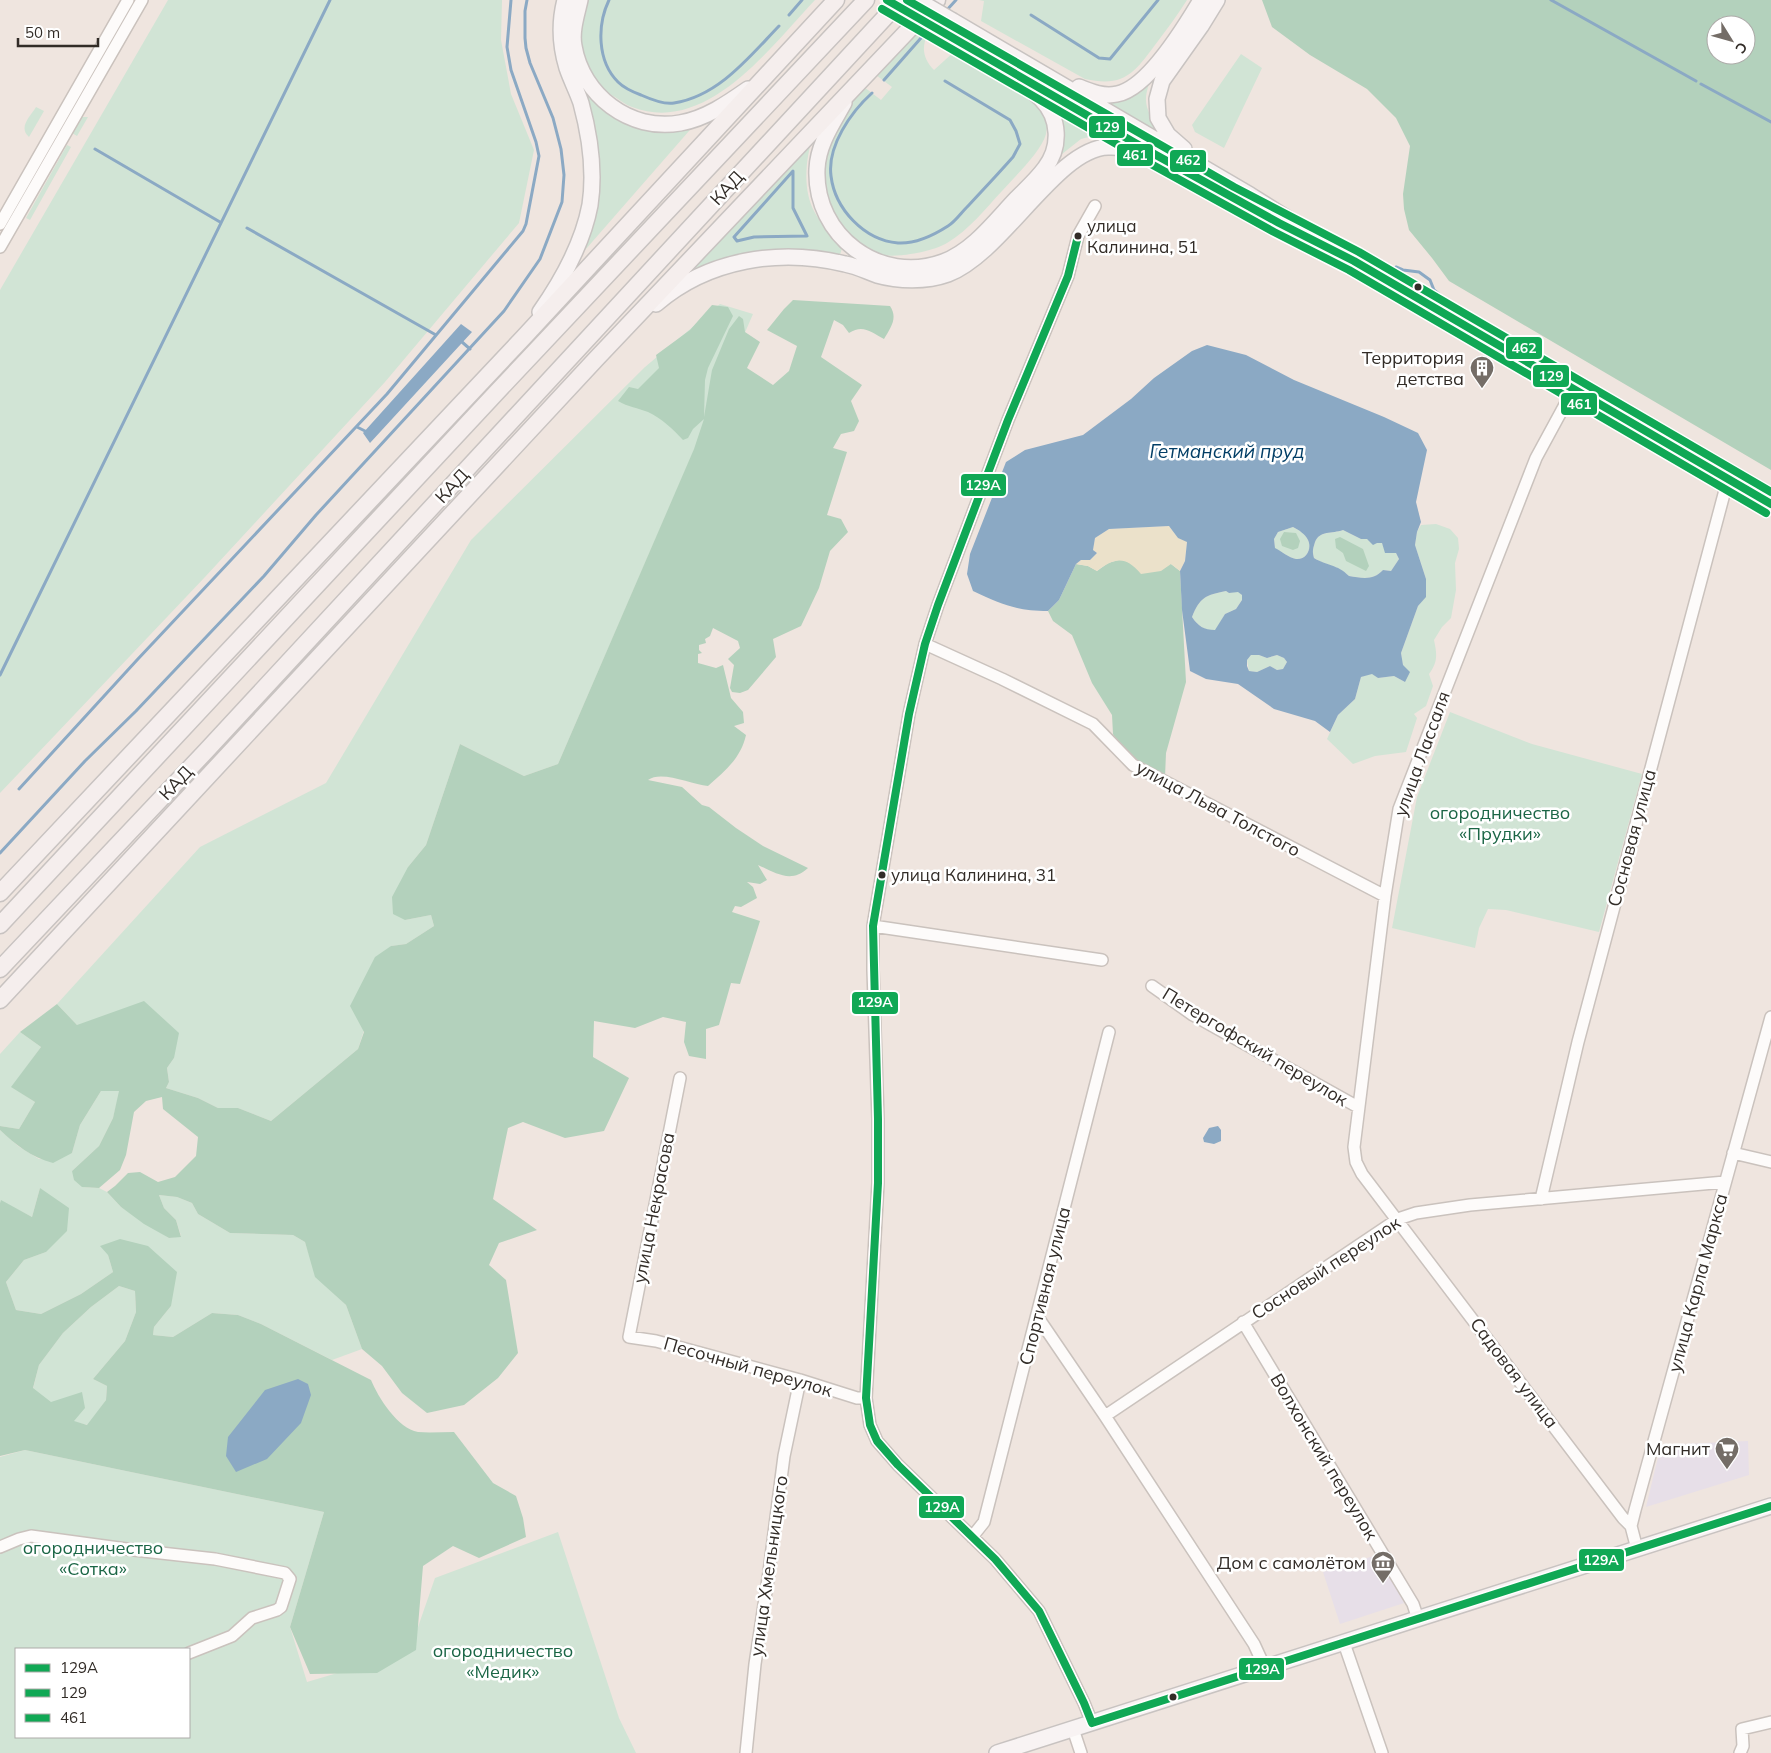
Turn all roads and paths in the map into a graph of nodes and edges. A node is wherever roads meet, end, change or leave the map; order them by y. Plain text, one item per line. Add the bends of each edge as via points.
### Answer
1 (128, 0) edge
2 (142, 0) edge
3 (565, 0) edge
4 (580, 0) edge
5 (836, 0) edge
6 (866, 0) edge
7 (887, 0) edge
8 (901, 0) edge
9 (917, 0) edge
10 (936, 0) edge
11 (1202, 0) edge
12 (1217, 0) edge
13 (986, 59) junction
14 (1032, 68) junction
15 (762, 79) junction
16 (850, 92) junction
17 (1163, 158) junction
18 (1250, 195) junction
19 (1095, 206) dead end
20 (0, 224) edge
21 (0, 247) edge
22 (1354, 260) junction
23 (523, 338) junction
24 (596, 359) junction
25 (1574, 388) junction
26 (1728, 479) junction
27 (1771, 504) edge
28 (369, 603) junction
29 (925, 644) junction
30 (206, 751) junction
31 (0, 893) edge
32 (1384, 896) junction
33 (1, 924) edge
34 (873, 926) junction
35 (1102, 960) dead end
36 (0, 970) edge
37 (1152, 986) dead end
38 (0, 1000) edge
39 (1771, 1017) edge
40 (1109, 1032) dead end
41 (680, 1078) dead end
42 (1358, 1107) junction
43 (1733, 1153) junction
44 (1771, 1162) edge
45 (1725, 1182) junction
46 (1541, 1199) junction
47 (1398, 1219) junction
48 (1037, 1316) junction
49 (1243, 1322) junction
50 (629, 1337) joint
51 (800, 1380) junction
52 (866, 1398) junction
53 (1106, 1416) junction
54 (1771, 1506) edge
55 (1631, 1526) junction
56 (972, 1537) junction
57 (0, 1547) edge
58 (1637, 1549) junction
59 (1418, 1619) junction
60 (1344, 1643) junction
61 (190, 1653) edge
62 (1264, 1668) junction
63 (1771, 1722) edge
64 (1092, 1723) junction
65 (1073, 1729) junction
66 (746, 1753) edge
67 (997, 1753) edge
68 (1081, 1753) edge
69 (1382, 1753) edge
70 (1740, 1753) edge

1 - 20 street
2 - 21 street
3 - 23 main road via 562,46 586,123 592,178 590,206 567,267
4 - 15 main road via 574,24 579,65 595,93 628,117 657,125 681,123 711,113
5 - 15 highway
6 - 33 highway, КАД
7 - 13 main road, bridge
8 - 30 highway, КАД
9 - 14 main road, bridge
10 - 16 highway
11 - 14 main road via 1147,77 1130,90 1116,95 1097,94
12 - 18 main road via 1162,82 1157,98 1158,118 1168,135 1184,149
13 - 16 main road via 1042,100 1057,128 1056,146 1046,167 984,233 958,254 934,264 917,268 890,265 864,255 834,230 823,206 817,168 821,145
13 - 17 main road
14 - 18 main road
15 - 23 highway
16 - 24 highway
17 - 22 main road via 1311,240
17 - 24 main road via 1128,148 1106,146 1089,150 1054,177 989,246 964,266 947,274 903,279 827,260 778,256 727,265 668,294
18 - 22 main road
19 - 29 street via 1078,236 1068,276 1008,420
22 - 25 main road
23 - 31 highway
24 - 28 highway
25 - 26 main road
25 - 32 street, улица Лассаля via 1536,458 1411,775 1399,809
26 - 27 main road
26 - 46 street, Сосновая улица via 1578,1042
28 - 30 highway
28 - 38 highway
29 - 32 street, улица Льва Толстого via 1093,724 1133,765
29 - 34 street via 909,714
30 - 36 highway, КАД
32 - 42 street, улица Лассаля
34 - 35 street
34 - 52 street via 878,1183
37 - 42 street, Петергофский переулок via 1193,1015
39 - 43 street, улица Карла Маркса
40 - 48 street, Спортивная улица
41 - 50 street, улица Некрасова
42 - 47 street, улица Лассаля via 1354,1147 1356,1162
43 - 44 street
43 - 45 street, улица Карла Маркса
45 - 46 street, Сосновый переулок
45 - 55 street, улица Карла Маркса
46 - 47 street, Сосновый переулок via 1416,1212
47 - 49 street, Сосновый переулок
47 - 55 street, Садовая улица
48 - 53 street
48 - 56 street, Спортивная улица via 984,1522
49 - 53 street, Сосновый переулок
49 - 59 street, Волхонский переулок via 1413,1604
50 - 51 street, Песочный переулок via 656,1341
51 - 52 street, Песочный переулок
51 - 66 street, улица Хмельницкого via 784,1456
52 - 56 street via 870,1424 877,1441
53 - 62 street via 1254,1644
54 - 58 main road
55 - 58 street, улица Карла Маркса
56 - 64 street via 995,1559 1038,1612
57 - 61 street via 31,1536 215,1559 285,1572 290,1579 277,1610 252,1618 232,1636
58 - 59 main road
59 - 60 main road
60 - 62 main road
60 - 69 street
62 - 64 main road
63 - 70 street via 1742,1729
64 - 65 main road
65 - 67 main road
65 - 68 street

